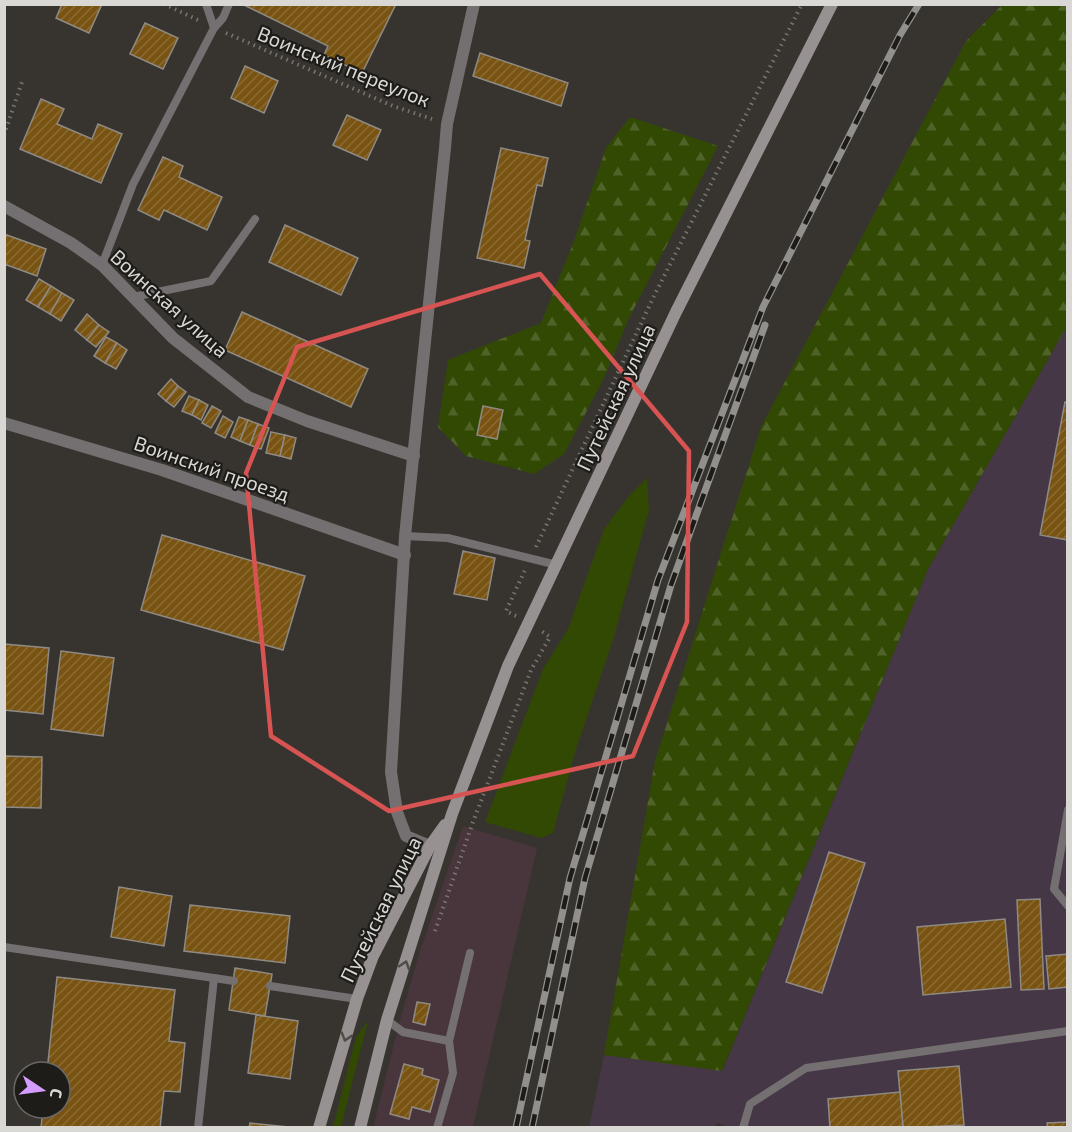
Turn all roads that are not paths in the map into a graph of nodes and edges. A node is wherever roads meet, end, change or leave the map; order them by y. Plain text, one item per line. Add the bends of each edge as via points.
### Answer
1 (206, 4) edge
2 (229, 4) edge
3 (474, 4) edge
4 (832, 4) edge
5 (214, 28) junction
6 (4, 206) edge
7 (255, 219) dead end
8 (102, 265) junction
9 (133, 297) junction
10 (4, 423) edge
11 (414, 456) junction
12 (405, 536) junction
13 (405, 555) junction
14 (557, 566) junction
15 (1068, 810) edge
16 (452, 814) junction
17 (430, 846) junction
18 (1068, 906) edge
19 (4, 947) edge
20 (470, 953) dead end
21 (214, 978) junction
22 (234, 981) dead end
23 (270, 986) dead end
24 (357, 999) junction
25 (387, 1020) junction
26 (1068, 1031) edge
27 (449, 1041) junction
28 (198, 1128) edge
29 (319, 1128) edge
30 (360, 1128) edge
31 (437, 1128) edge
32 (743, 1128) edge

1 - 5 lane
2 - 5 lane
3 - 11 street via 447,124
4 - 14 street, Путейская улица via 676,312
5 - 8 lane via 133,184
6 - 8 street, Воинская улица
7 - 9 lane via 211,281
8 - 9 street, Воинская улица
9 - 11 street, Воинская улица via 173,338 248,397
10 - 13 street, Воинский проезд via 162,470
11 - 12 street
12 - 13 street
12 - 14 lane via 448,538
13 - 17 street via 391,772 397,812 406,836
14 - 16 street, Путейская улица via 508,666
15 - 18 lane via 1053,888
16 - 17 street, Путейская улица
25 -> 16 street, Путейская улица
17 - 24 street, Путейская улица via 374,956
19 - 21 lane
20 - 27 lane
21 - 22 lane
21 - 28 lane
23 - 24 lane
24 -> 29 street, Путейская улица
25 - 27 lane via 403,1032
25 - 30 street, Путейская улица
26 - 32 lane via 806,1068 750,1104
27 - 31 lane via 453,1073

